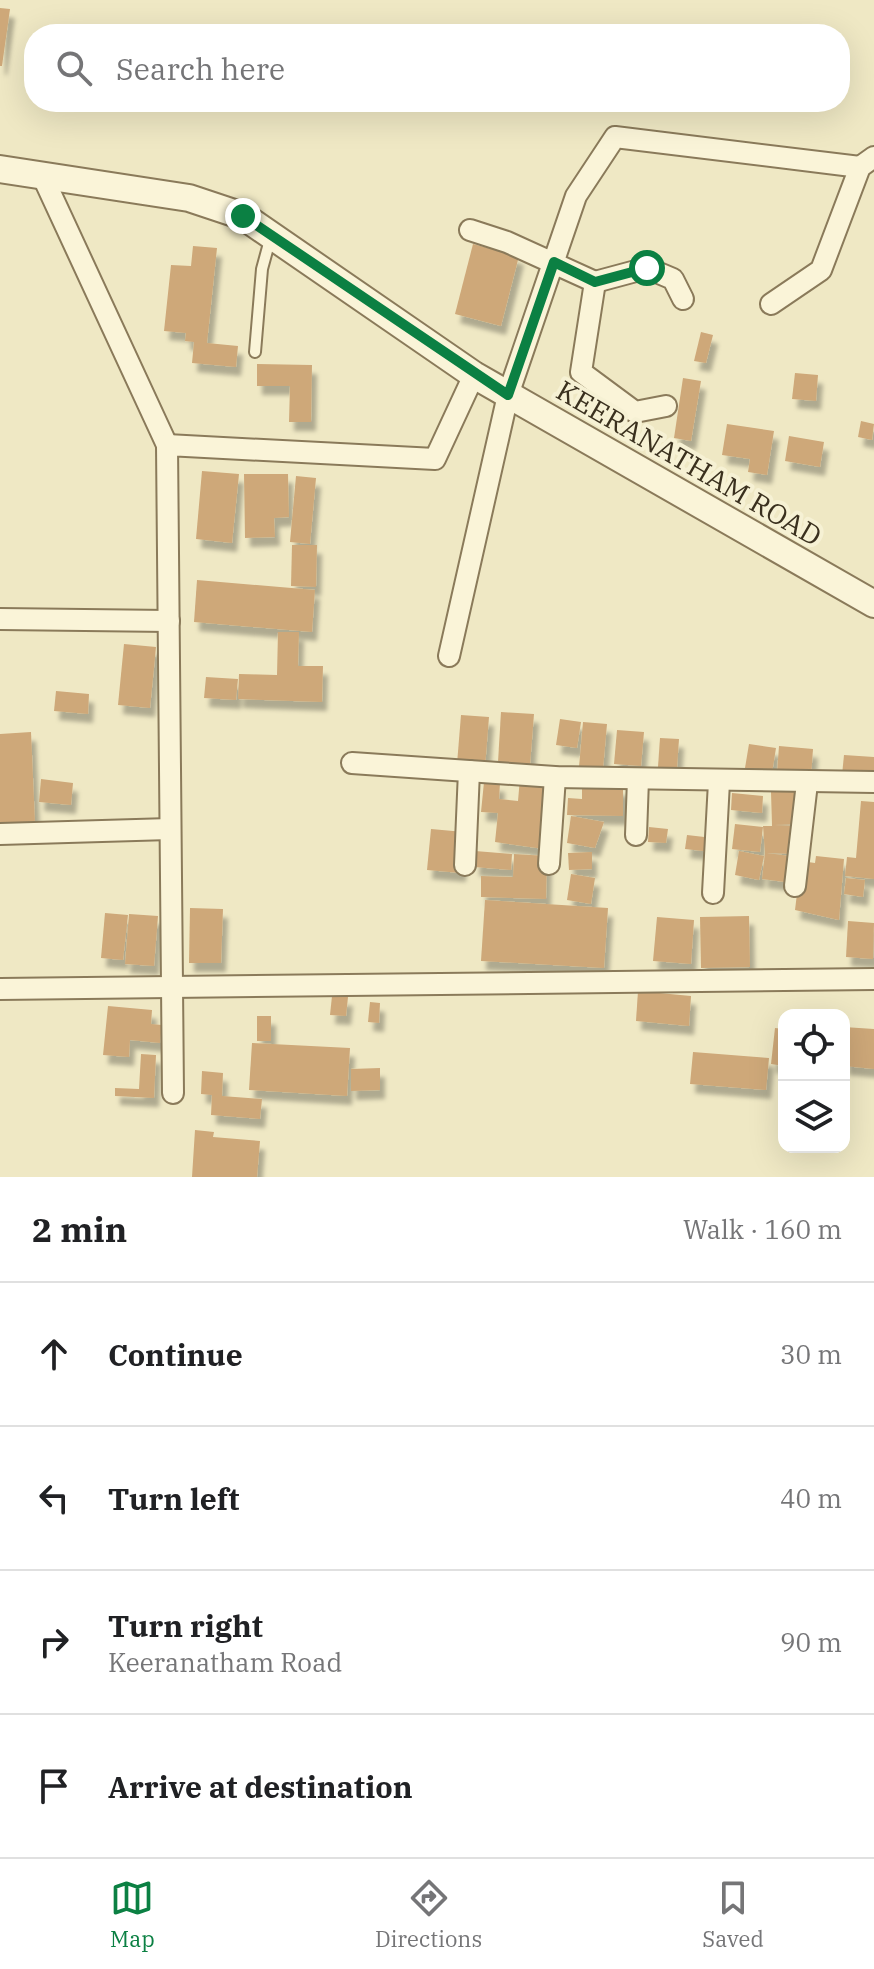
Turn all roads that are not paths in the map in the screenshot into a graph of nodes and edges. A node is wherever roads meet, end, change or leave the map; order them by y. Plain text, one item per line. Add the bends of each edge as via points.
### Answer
1 (867, 162) edge
2 (0, 169) edge
3 (42, 175) junction
4 (470, 230) dead end
5 (272, 234) junction
6 (554, 262) junction
7 (595, 282) junction
8 (683, 299) dead end
9 (771, 304) dead end
10 (255, 352) dead end
11 (474, 375) junction
12 (508, 395) junction
13 (666, 406) dead end
14 (167, 445) junction
15 (874, 604) edge
16 (0, 619) edge
17 (169, 621) junction
18 (449, 656) dead end
19 (352, 763) dead end
20 (469, 771) junction
21 (555, 777) junction
22 (638, 779) junction
23 (719, 782) junction
24 (874, 782) edge
25 (807, 783) junction
26 (170, 829) junction
27 (0, 834) edge
28 (636, 835) dead end
29 (549, 864) dead end
30 (465, 865) dead end
31 (795, 886) dead end
32 (713, 893) dead end
33 (874, 979) edge
34 (171, 987) junction
35 (0, 989) edge
36 (173, 1093) dead end

1 - 6 street via 615,137 576,196
1 - 9 street via 821,270
2 - 3 street, KEERANATHAM ROAD
3 - 5 street, KEERANATHAM ROAD via 189,198 243,216
3 - 14 street
4 - 6 street
5 - 10 lane via 262,269
5 - 11 street, KEERANATHAM ROAD
6 - 7 street
6 - 12 street
7 - 8 street via 647,268 673,279
7 - 13 street via 581,372 635,412
11 - 12 street, KEERANATHAM ROAD
11 - 14 street via 435,459
12 - 15 street, KEERANATHAM ROAD
12 - 18 street
14 - 17 street
16 - 17 street
17 - 26 street
19 - 20 street
20 - 21 street
20 - 30 street
21 - 22 street
21 - 29 street
22 - 23 street
22 - 28 street
23 - 25 street
23 - 32 street
24 - 25 street
25 - 31 street
26 - 27 street
26 - 34 street
33 - 34 street
34 - 35 street
34 - 36 street

